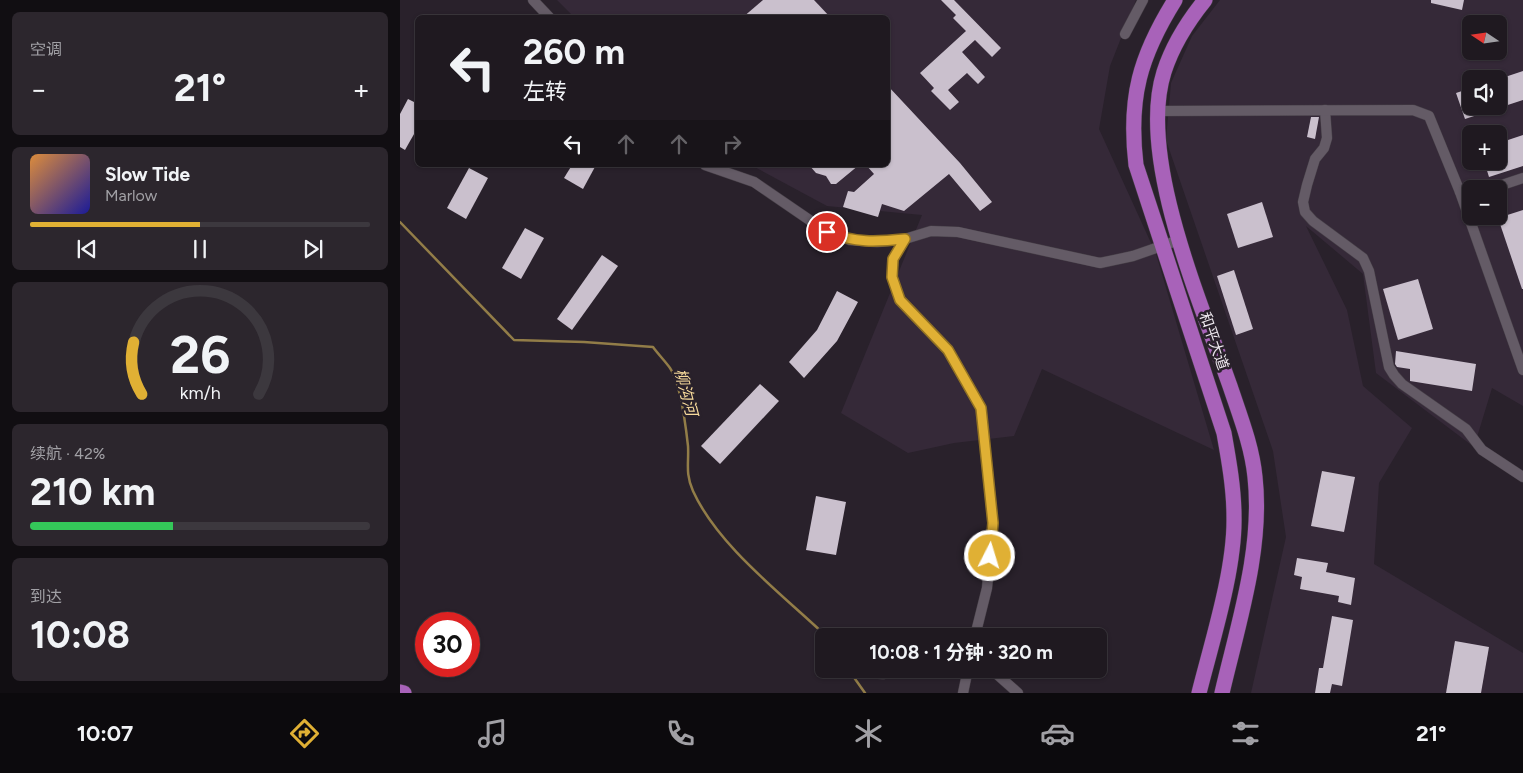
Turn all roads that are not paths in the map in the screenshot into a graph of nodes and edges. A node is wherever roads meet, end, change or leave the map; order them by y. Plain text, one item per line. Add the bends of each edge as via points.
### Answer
1 (533, 0) edge
2 (1143, 0) edge
3 (1175, 0) edge
4 (1205, 0) edge
5 (547, 15) edge
6 (1125, 34) dead end
7 (1325, 110) junction
8 (1158, 111) junction
9 (711, 167) edge
10 (1523, 178) edge
11 (1507, 183) edge
12 (1460, 192) joint
13 (905, 239) junction
14 (1179, 240) junction
15 (1163, 246) junction
16 (1523, 370) edge
17 (1523, 477) edge
18 (977, 628) edge
19 (966, 678) edge
20 (1001, 678) edge
21 (400, 692) edge
22 (404, 693) edge
23 (963, 693) edge
24 (1018, 693) edge
25 (1199, 693) edge
26 (1222, 693) edge

1 - 5 street
2 - 6 street
3 - 15 highway, 和平大道 via 1142,65 1133,108 1136,165
4 - 8 highway, 和平大道 via 1177,43 1164,73
7 - 8 street
7 - 12 street via 1413,110 1429,116
7 - 17 street via 1327,138 1316,159 1303,202 1305,212 1363,258 1369,271 1389,368 1402,384 1466,429 1482,450
8 - 14 highway, 和平大道 via 1160,160
9 - 13 street via 754,182 827,232 850,240
10 - 11 street
12 - 16 street
13 - 15 street via 931,231 958,232 1100,263
13 - 18 street via 893,259 892,277 900,300 948,350 981,408 993,523 987,588
14 - 15 street
14 - 26 highway, 和平大道 via 1246,434 1255,477 1253,555
15 - 25 highway, 和平大道 via 1224,434 1231,476 1234,518 1231,552
19 - 23 street
20 - 24 street
21 - 22 highway

